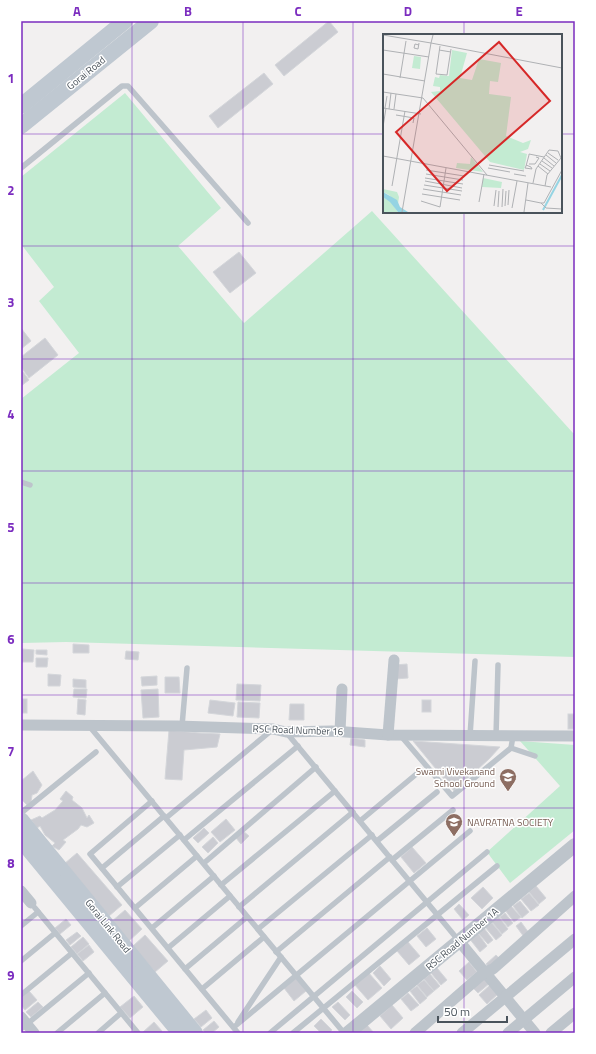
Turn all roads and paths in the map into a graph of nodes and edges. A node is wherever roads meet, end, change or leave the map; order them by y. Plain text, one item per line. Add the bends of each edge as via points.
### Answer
1 (125, 21) edge
2 (151, 21) edge
3 (114, 40) junction
4 (21, 106) edge
5 (21, 126) edge
6 (21, 168) edge
7 (248, 223) dead end
8 (21, 482) edge
9 (30, 486) dead end
10 (394, 660) dead end
11 (475, 661) dead end
12 (498, 666) dead end
13 (187, 668) dead end
14 (342, 689) dead end
15 (21, 725) edge
16 (90, 726) junction
17 (182, 726) junction
18 (273, 729) junction
19 (286, 732) junction
20 (340, 732) junction
21 (388, 735) junction
22 (400, 735) junction
23 (470, 736) junction
24 (496, 736) junction
25 (514, 736) junction
26 (575, 736) edge
27 (298, 746) junction
28 (511, 748) junction
29 (96, 752) dead end
30 (535, 756) dead end
31 (316, 767) junction
32 (420, 771) dead end
33 (335, 791) junction
34 (437, 792) dead end
35 (152, 802) junction
36 (453, 810) dead end
37 (353, 812) junction
38 (21, 813) edge
39 (165, 817) junction
40 (21, 820) edge
41 (360, 821) junction
42 (470, 831) dead end
43 (180, 835) junction
44 (372, 835) junction
45 (21, 840) edge
46 (184, 840) junction
47 (377, 841) junction
48 (572, 850) edge
49 (487, 852) dead end
50 (197, 856) junction
51 (391, 859) junction
52 (204, 863) junction
53 (497, 866) dead end
54 (102, 868) junction
55 (214, 876) junction
56 (410, 881) junction
57 (221, 885) junction
58 (117, 887) junction
59 (22, 893) edge
60 (230, 896) junction
61 (575, 896) edge
62 (427, 902) junction
63 (239, 906) junction
64 (34, 908) junction
65 (135, 908) junction
66 (438, 915) junction
67 (247, 916) junction
68 (21, 926) edge
69 (152, 928) junction
70 (258, 930) junction
71 (55, 933) junction
72 (264, 937) junction
73 (575, 939) edge
74 (459, 941) junction
75 (168, 948) junction
76 (276, 952) junction
77 (72, 953) junction
78 (281, 957) junction
79 (21, 961) edge
80 (185, 968) junction
81 (485, 972) junction
82 (89, 973) junction
83 (296, 976) junction
84 (575, 977) edge
85 (202, 989) junction
86 (105, 993) junction
87 (21, 995) edge
88 (314, 996) junction
89 (506, 997) junction
90 (323, 1008) junction
91 (122, 1013) junction
92 (575, 1013) edge
93 (524, 1020) junction
94 (26, 1026) edge
95 (234, 1028) junction
96 (57, 1033) edge
97 (98, 1033) edge
98 (138, 1033) edge
99 (180, 1033) edge
100 (195, 1033) edge
101 (238, 1033) edge
102 (270, 1033) edge
103 (293, 1033) edge
104 (344, 1033) edge
105 (348, 1033) edge
106 (415, 1033) edge
107 (462, 1033) edge
108 (508, 1033) edge
109 (535, 1033) edge
110 (551, 1033) edge

1 - 3 main road, Gorai Road
2 - 3 main road, Gorai Road
3 - 4 main road, Gorai Road
3 - 5 main road, Gorai Road
6 - 7 lane via 122,86 128,86
8 - 9 lane
10 - 21 street
11 - 23 lane
12 - 24 lane
13 - 17 lane
14 - 20 street
15 - 16 street, RSC Road Number 16
16 - 17 street, RSC Road Number 16
16 - 35 lane
17 - 18 street, RSC Road Number 16
18 - 19 street, RSC Road Number 16
18 - 39 lane
19 - 20 street, RSC Road Number 16
19 - 27 lane
20 - 21 street, RSC Road Number 16
21 - 22 street, RSC Road Number 16
22 - 23 street, RSC Road Number 16
22 - 28 lane via 452,796
23 - 24 street, RSC Road Number 16
24 - 25 street, RSC Road Number 16
25 - 26 street, RSC Road Number 16
25 - 28 lane
27 - 31 lane
27 - 46 lane
28 - 30 lane
29 - 38 lane
31 - 33 lane
31 - 52 lane
32 - 41 lane
33 - 37 lane
33 - 57 lane
34 - 47 lane
35 - 39 lane
35 - 54 lane via 90,854
36 - 51 lane
37 - 41 lane
37 - 63 lane
39 - 43 lane
39 - 54 lane
40 - 100 main road, Gorai Link Road
41 - 44 lane
42 - 56 lane
43 - 46 lane
43 - 58 lane
44 - 47 lane
44 - 70 lane
45 - 99 main road, Gorai Link Road
46 - 50 lane
47 - 51 lane
48 - 74 street, RSC Road Number 1A
49 - 62 lane
50 - 52 lane
50 - 65 lane
51 - 56 lane
51 - 76 lane
52 - 55 lane
53 - 66 lane
54 - 58 lane
55 - 57 lane
55 - 69 lane
56 - 62 lane
56 - 83 lane
57 - 60 lane
58 - 65 lane
59 - 64 street
60 - 63 lane
60 - 75 lane
61 - 81 street via 493,969
62 - 66 lane
62 - 88 lane
63 - 67 lane
64 - 68 lane
64 - 71 lane
65 - 69 lane
66 - 74 lane
66 - 90 lane
67 - 70 lane
67 - 80 lane
69 - 75 lane
70 - 72 lane
71 - 77 lane
71 - 79 lane
72 - 76 lane
72 - 85 lane
73 - 89 street
74 - 81 street
74 - 105 street, RSC Road Number 1A
75 - 80 lane
76 - 78 lane
77 - 82 lane
77 - 87 lane
78 - 83 lane
78 - 95 lane
80 - 85 lane
81 - 89 street
81 - 106 street
82 - 86 lane
82 - 94 lane
83 - 88 lane
83 - 95 lane
84 - 93 street
85 - 95 lane
86 - 91 lane
86 - 96 lane
88 - 90 lane
88 - 102 lane
89 - 93 street
89 - 107 street
90 - 103 lane
90 - 104 lane
91 - 97 lane
91 - 98 lane
92 - 110 street
93 - 108 street
93 - 109 street
95 - 101 lane

